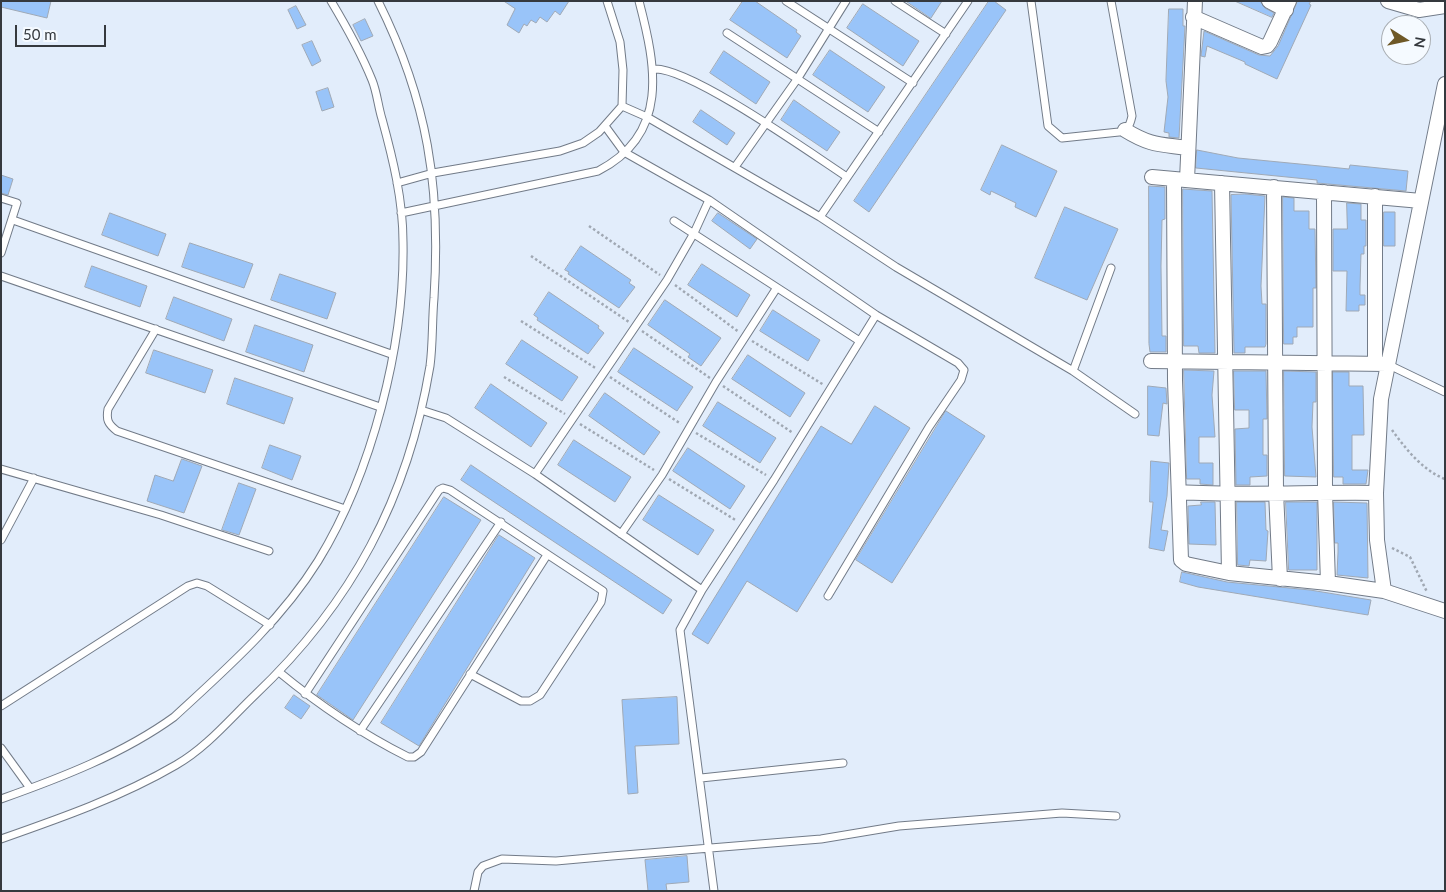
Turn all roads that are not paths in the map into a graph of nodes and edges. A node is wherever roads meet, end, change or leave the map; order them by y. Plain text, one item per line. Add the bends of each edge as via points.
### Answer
1 (331, 1) edge
2 (378, 1) edge
3 (607, 1) edge
4 (639, 1) edge
5 (786, 1) edge
6 (846, 1) edge
7 (895, 1) edge
8 (968, 1) edge
9 (1031, 1) edge
10 (1111, 1) edge
11 (1195, 1) edge
12 (1269, 1) edge
13 (1388, 1) edge
14 (1287, 6) edge
15 (1445, 6) edge
16 (1193, 17) junction
17 (829, 29) junction
18 (727, 33) dead end
19 (946, 34) junction
20 (654, 68) junction
21 (798, 78) junction
22 (912, 82) junction
23 (1445, 84) edge
24 (622, 106) junction
25 (647, 117) junction
26 (766, 124) junction
27 (605, 126) junction
28 (1125, 130) junction
29 (879, 132) junction
30 (1188, 148) junction
31 (624, 152) junction
32 (735, 167) junction
33 (433, 174) junction
34 (847, 177) junction
35 (1152, 177) dead end
36 (1181, 179) junction
37 (397, 183) junction
38 (1222, 183) junction
39 (1274, 187) junction
40 (1324, 192) junction
41 (1375, 196) junction
42 (1, 198) edge
43 (709, 200) junction
44 (1421, 201) junction
45 (436, 206) junction
46 (401, 213) junction
47 (820, 217) junction
48 (13, 220) junction
49 (674, 221) dead end
50 (694, 233) junction
51 (3, 240) edge
52 (1, 253) edge
53 (1111, 268) dead end
54 (1, 276) edge
55 (776, 289) junction
56 (876, 315) junction
57 (156, 330) junction
58 (858, 340) junction
59 (391, 354) junction
60 (1151, 361) dead end
61 (1176, 362) junction
62 (1227, 362) junction
63 (1274, 363) junction
64 (1326, 364) junction
65 (1381, 364) junction
66 (1073, 371) junction
67 (1445, 392) edge
68 (380, 407) junction
69 (421, 410) junction
70 (1135, 414) dead end
71 (1, 469) edge
72 (535, 474) junction
73 (34, 478) junction
74 (1179, 492) junction
75 (1276, 492) junction
76 (1325, 492) junction
77 (1376, 493) junction
78 (1228, 495) junction
79 (345, 509) junction
80 (501, 522) junction
81 (621, 534) junction
82 (1, 540) edge
83 (269, 552) dead end
84 (547, 555) junction
85 (1229, 573) junction
86 (1280, 579) junction
87 (1328, 583) junction
88 (702, 590) junction
89 (1384, 591) junction
90 (828, 596) dead end
91 (1440, 609) edge
92 (270, 625) junction
93 (279, 672) junction
94 (470, 674) junction
95 (305, 694) junction
96 (1, 706) edge
97 (360, 731) junction
98 (1, 748) edge
99 (843, 763) dead end
100 (701, 778) junction
101 (30, 788) junction
102 (1, 799) edge
103 (1116, 816) dead end
104 (1, 839) edge
105 (710, 848) junction
106 (474, 891) edge
107 (714, 891) edge

1 - 37 lane via 373,82
2 - 33 lane via 420,105
3 - 24 lane via 620,42
4 - 20 lane
5 - 17 lane
6 - 17 lane
7 - 19 lane
8 - 19 lane
9 - 28 lane via 1048,126 1062,138
10 - 28 lane via 1132,116
11 - 16 street
12 - 14 street
13 - 15 street via 1419,10
14 - 16 street via 1267,46
16 - 30 street
17 - 21 lane
17 - 22 lane
18 - 21 lane
19 - 22 lane
20 - 25 lane
20 - 26 lane via 680,74
21 - 26 lane
21 - 29 lane
22 - 29 lane
23 - 44 street
24 - 25 lane
24 - 27 lane
25 - 31 lane via 642,130
25 - 32 lane
26 - 32 lane
26 - 34 lane
27 - 31 lane
27 - 33 lane via 583,143 560,151
28 - 30 street via 1156,145
29 - 34 lane
30 - 36 street
31 - 43 lane
31 - 45 lane via 598,171
32 - 47 lane
33 - 37 lane
33 - 45 lane
34 - 47 lane
35 - 36 street
36 - 38 street
36 - 61 street
37 - 46 lane
38 - 39 street
38 - 62 street
39 - 40 street
39 - 63 street
40 - 41 street
40 - 64 street
41 - 44 street
41 - 65 street
42 - 48 lane via 17,203
43 - 50 lane
43 - 56 lane
44 - 65 street
45 - 46 lane
45 - 69 lane via 430,363
46 - 59 lane via 400,309
47 - 66 lane via 896,267
48 - 51 lane
48 - 59 lane
49 - 50 lane
50 - 55 lane
50 - 72 lane via 636,327
51 - 52 lane
53 - 66 lane
54 - 57 lane
55 - 58 lane
55 - 81 lane via 716,382 662,475
56 - 58 lane
56 - 90 lane via 958,363 964,370
57 - 68 lane
57 - 79 lane via 108,408 106,418 109,424 126,434
58 - 88 lane via 801,438
59 - 68 lane
60 - 61 street
61 - 62 street
61 - 74 street
62 - 63 street
62 - 78 street
63 - 64 street
63 - 75 street
64 - 65 street
64 - 76 street
65 - 67 lane
65 - 77 street
66 - 70 lane
68 - 79 lane via 367,456
69 - 72 lane via 446,418
69 - 93 lane via 404,470 376,538 350,583 308,642
71 - 73 lane
72 - 81 lane
73 - 82 lane
73 - 83 lane via 161,515
74 - 78 street
74 - 85 street via 1181,560 1186,564
75 - 76 street
75 - 78 street
75 - 86 street
76 - 77 street
76 - 87 street
77 - 89 street via 1377,540
78 - 85 street
79 - 92 lane via 317,562
80 - 84 lane
80 - 95 lane via 450,490 438,490
80 - 97 lane
81 - 88 lane
84 - 94 lane
84 - 94 lane via 600,588 604,597 601,602 540,695 530,701 521,701
85 - 86 street
86 - 87 street
87 - 89 street
88 - 100 lane via 680,630
89 - 91 street
92 - 96 lane via 197,583
92 - 101 lane via 174,718 108,755
93 - 95 lane
93 - 104 lane via 177,765 83,810
94 - 97 lane via 418,755 408,757
95 - 97 lane
98 - 101 lane
99 - 100 lane
100 - 105 lane
101 - 102 lane
103 - 105 lane via 1062,813
105 - 106 lane via 556,861 502,859 483,866 478,872
105 - 107 lane

